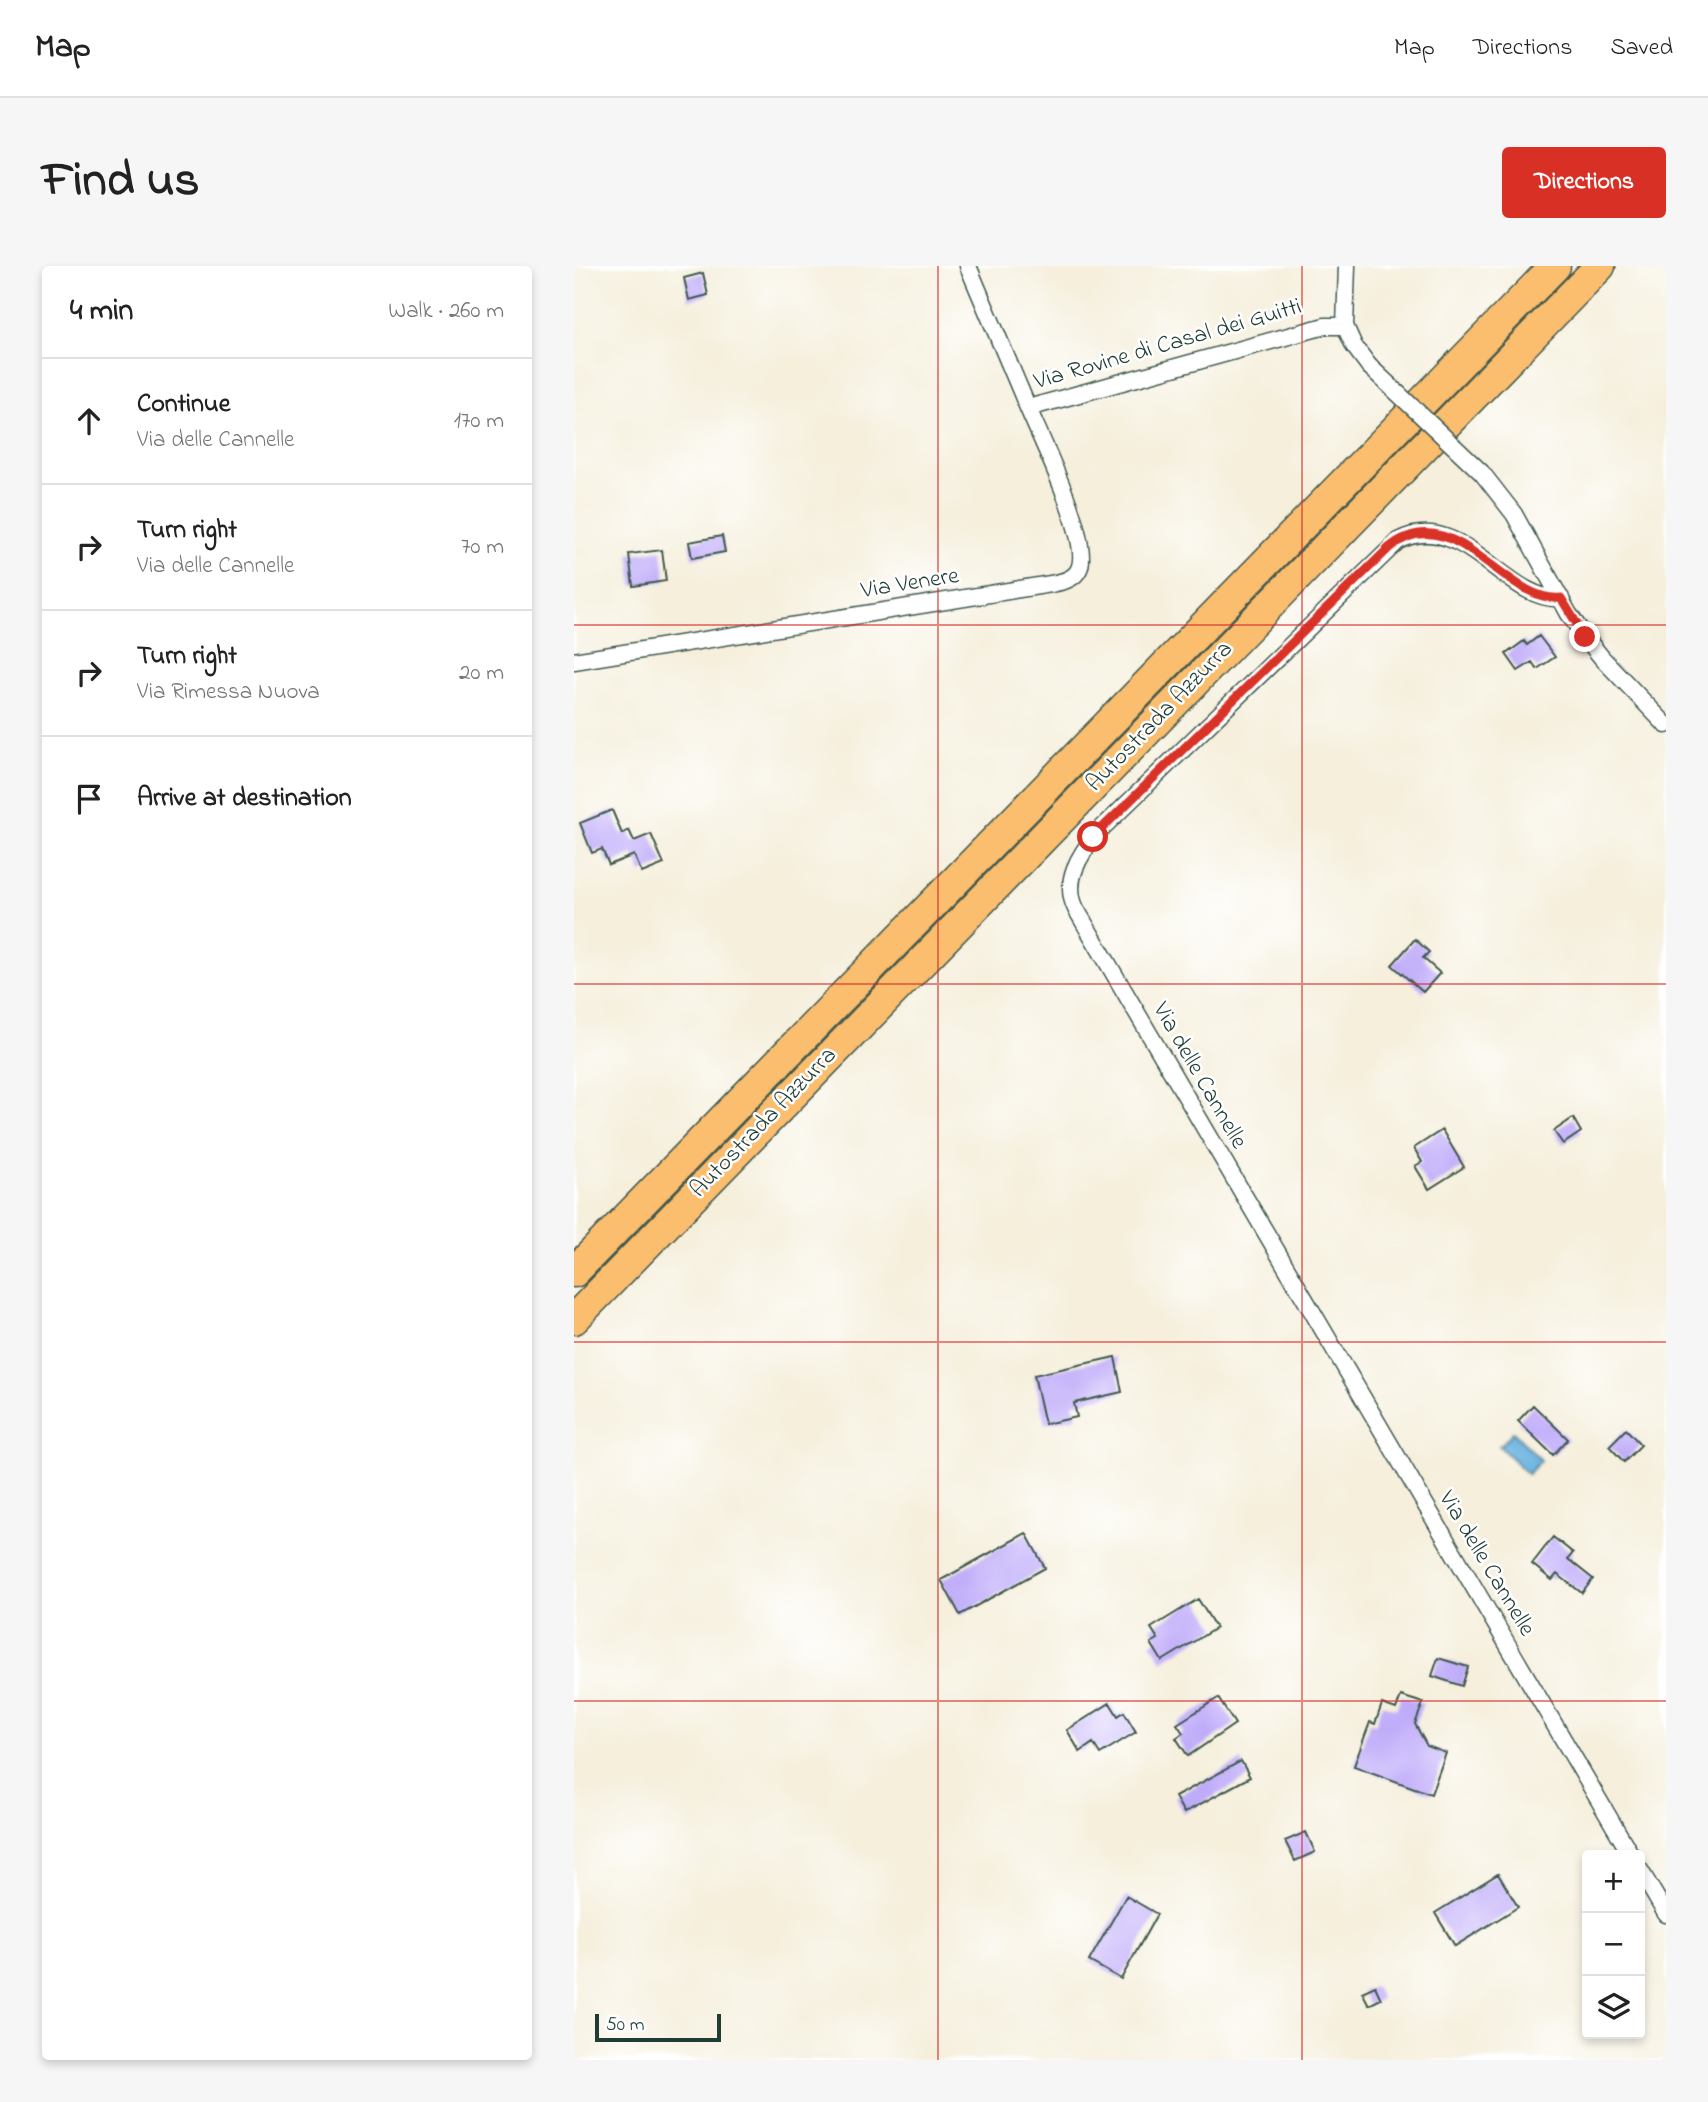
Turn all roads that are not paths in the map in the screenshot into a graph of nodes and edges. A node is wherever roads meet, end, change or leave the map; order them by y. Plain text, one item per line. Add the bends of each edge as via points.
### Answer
1 (968, 266) edge
2 (1346, 266) edge
3 (1555, 266) edge
4 (1600, 266) edge
5 (1345, 327) junction
6 (1028, 408) junction
7 (1561, 598) junction
8 (574, 660) edge
9 (1666, 725) edge
10 (574, 1272) edge
11 (574, 1319) edge
12 (1628, 1850) edge
13 (1645, 1878) edge
14 (1666, 1914) edge

1 - 6 street, Via Rovine di Casal dei Guitti
2 - 5 street
3 - 10 highway, Autostrada Azzurra
4 - 11 highway, Autostrada Azzurra
5 - 6 street, Via Rovine di Casal dei Guitti via 1310,329
5 - 7 street, bridge via 1369,366 1482,472 1514,513
6 - 8 street, Via Venere via 1077,526 1082,553 1071,578
7 - 9 street via 1594,648
7 - 12 street, Via delle Cannelle via 1547,598 1528,589 1453,540 1422,534 1398,541 1098,832 1078,862 1070,891 1076,909
13 - 14 street

